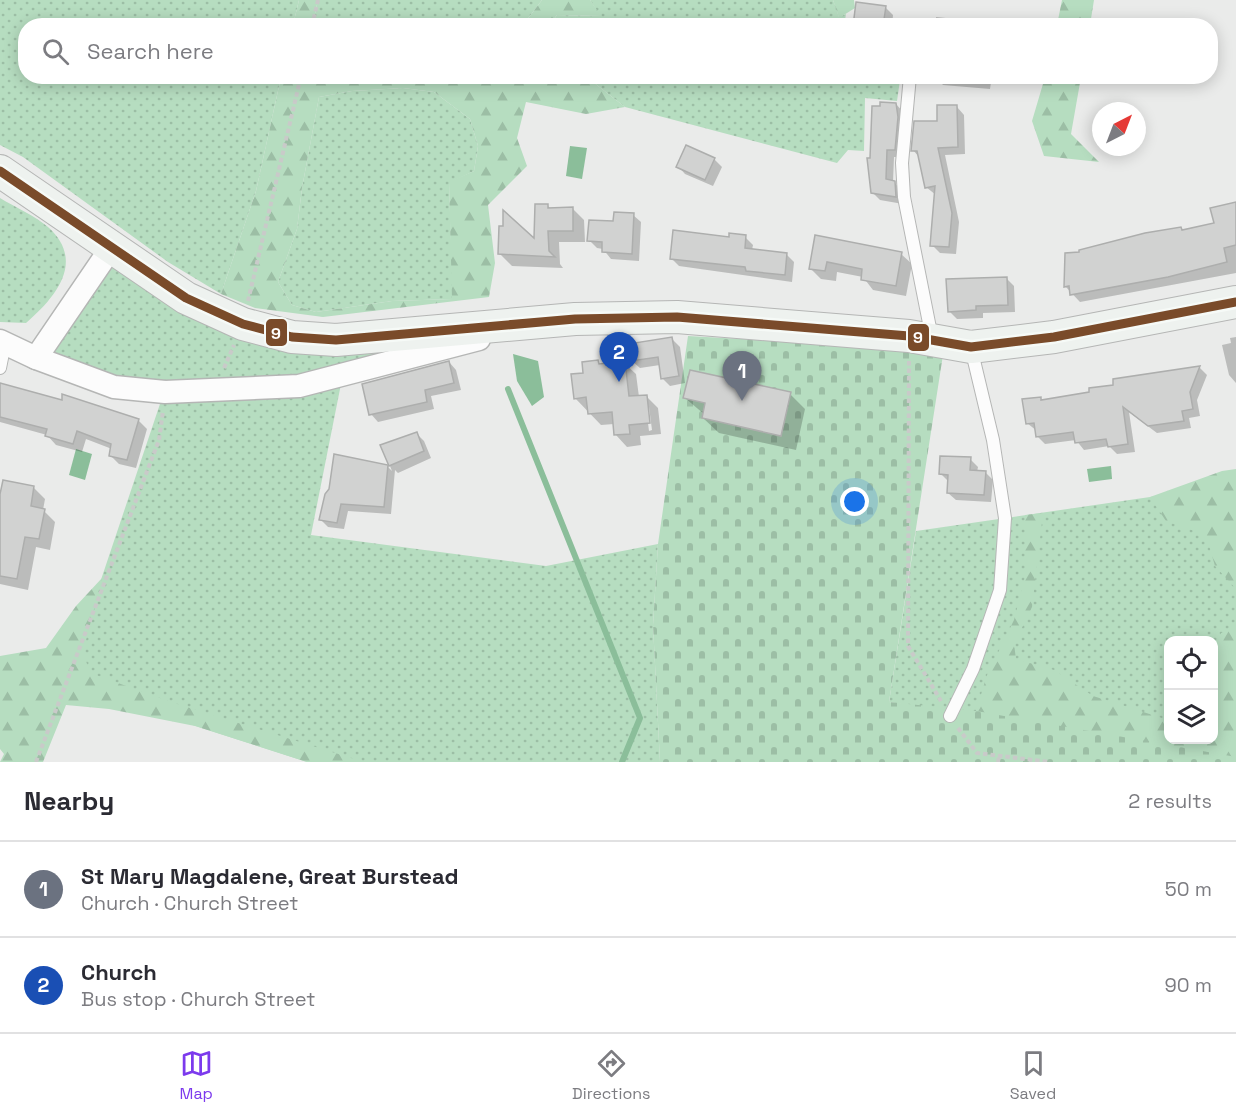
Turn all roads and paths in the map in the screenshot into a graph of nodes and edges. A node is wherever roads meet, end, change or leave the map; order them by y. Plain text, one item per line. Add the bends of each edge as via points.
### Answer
1 (318, 0) edge
2 (314, 18) edge
3 (299, 84) edge
4 (909, 84) edge
5 (0, 171) edge
6 (111, 248) junction
7 (1236, 302) edge
8 (243, 324) junction
9 (511, 324) junction
10 (921, 338) junction
11 (3, 342) edge
12 (971, 347) junction
13 (36, 357) junction
14 (0, 368) edge
15 (214, 390) junction
16 (165, 392) junction
17 (950, 716) junction
18 (999, 756) junction
19 (36, 762) edge
20 (998, 762) edge
21 (1049, 762) edge

1 - 2 path
3 - 8 path
4 - 10 lane via 902,163
5 - 6 street
6 - 8 street via 186,298
6 - 13 street
7 - 12 street via 1054,337
8 - 9 street via 292,337 336,340
8 - 15 path
9 - 10 street via 605,317 677,317
9 - 15 street via 501,333 298,386
10 - 12 street
10 - 17 path via 908,646
11 - 13 street
11 - 14 lane
12 - 17 lane via 993,440 1004,528 1000,590 973,669
13 - 16 street via 114,387
15 - 16 street
16 - 19 path via 159,440
17 - 18 path via 977,753
18 - 20 path
18 - 21 path

